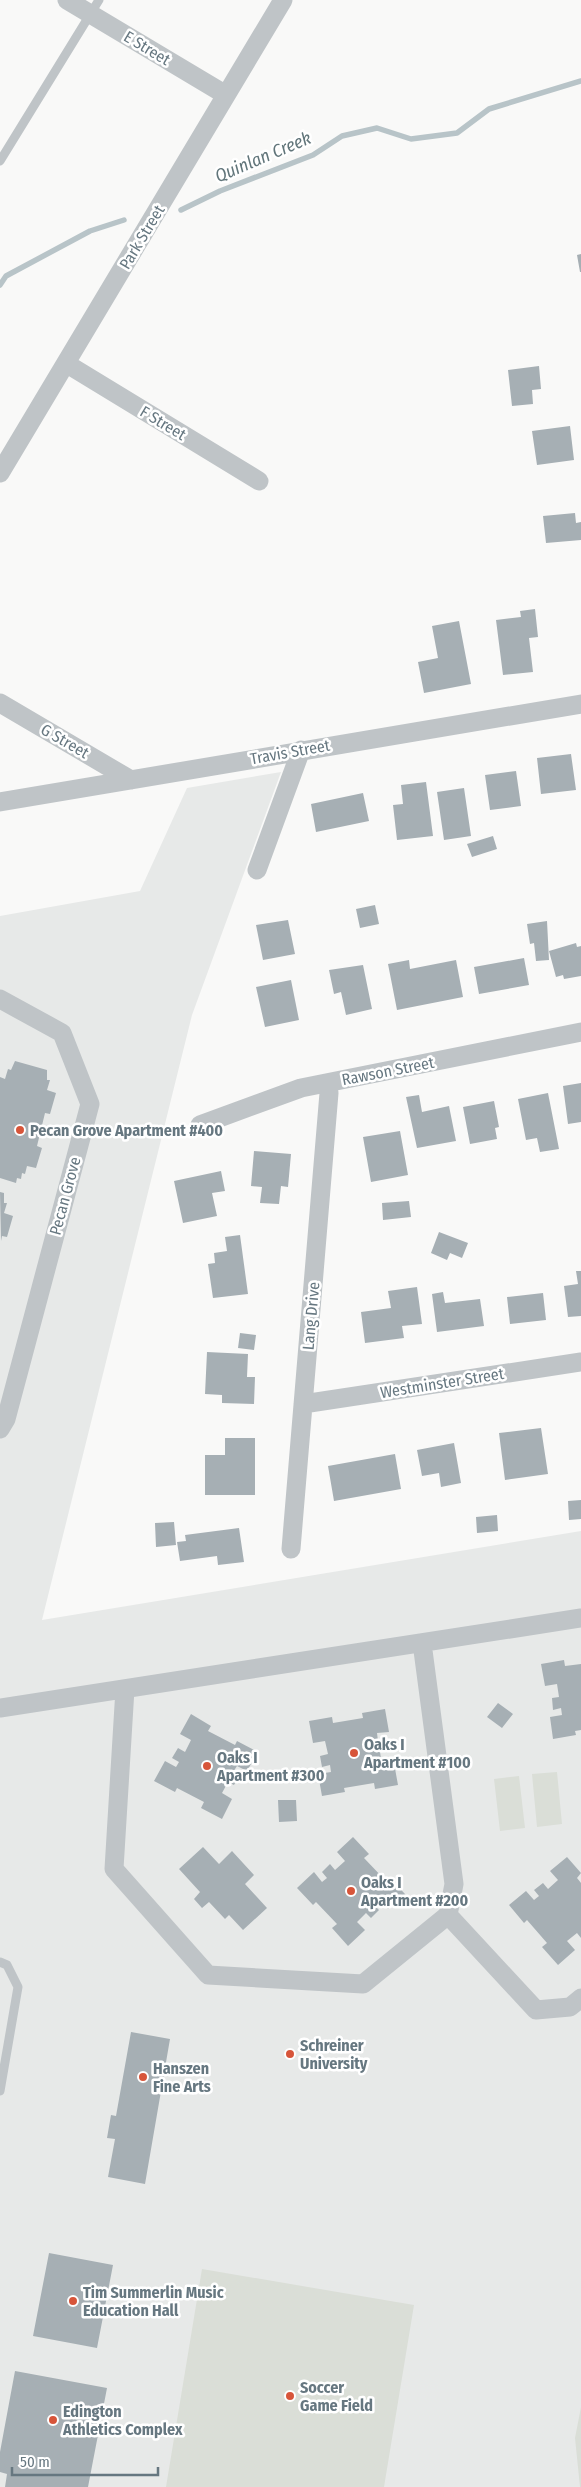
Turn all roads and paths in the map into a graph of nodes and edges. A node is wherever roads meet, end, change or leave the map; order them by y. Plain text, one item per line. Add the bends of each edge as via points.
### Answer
1 (67, 0) edge
2 (283, 0) edge
3 (95, 7) edge
4 (226, 95) junction
5 (0, 161) edge
6 (67, 364) junction
7 (0, 473) edge
8 (259, 481) dead end
9 (0, 703) edge
10 (581, 704) edge
11 (301, 750) junction
12 (130, 780) junction
13 (0, 802) edge
14 (257, 870) dead end
15 (0, 999) edge
16 (581, 1032) edge
17 (326, 1084) junction
18 (200, 1126) dead end
19 (581, 1362) edge
20 (303, 1404) junction
21 (0, 1429) edge
22 (292, 1549) dead end
23 (581, 1618) edge
24 (422, 1642) junction
25 (125, 1689) junction
26 (0, 1708) edge
27 (448, 1915) junction
28 (0, 1962) edge
29 (581, 1998) edge
30 (0, 2091) edge

1 - 3 street, E Street
2 - 4 street, Park Street
3 - 4 street, E Street
3 - 5 lane
4 - 6 street, Park Street
6 - 7 street, Park Street
6 - 8 street, F Street
9 - 12 street, G Street
10 - 11 street, Travis Street
11 - 12 street, Travis Street
11 - 14 street
12 - 13 street, Travis Street
15 - 21 street, Pecan Grove via 62,1033 90,1104 6,1419
16 - 17 street, Rawson Street
17 - 18 street, Rawson Street via 300,1088
17 - 20 street, Lang Drive via 328,1093
19 - 20 street, Westminster Street
20 - 22 street, Lang Drive
23 - 24 street
24 - 25 street
24 - 27 street via 454,1884
25 - 26 street
25 - 27 street via 114,1869 208,1975 363,1984
27 - 29 street via 536,2010 570,2007
28 - 30 lane via 7,1965 18,1987

